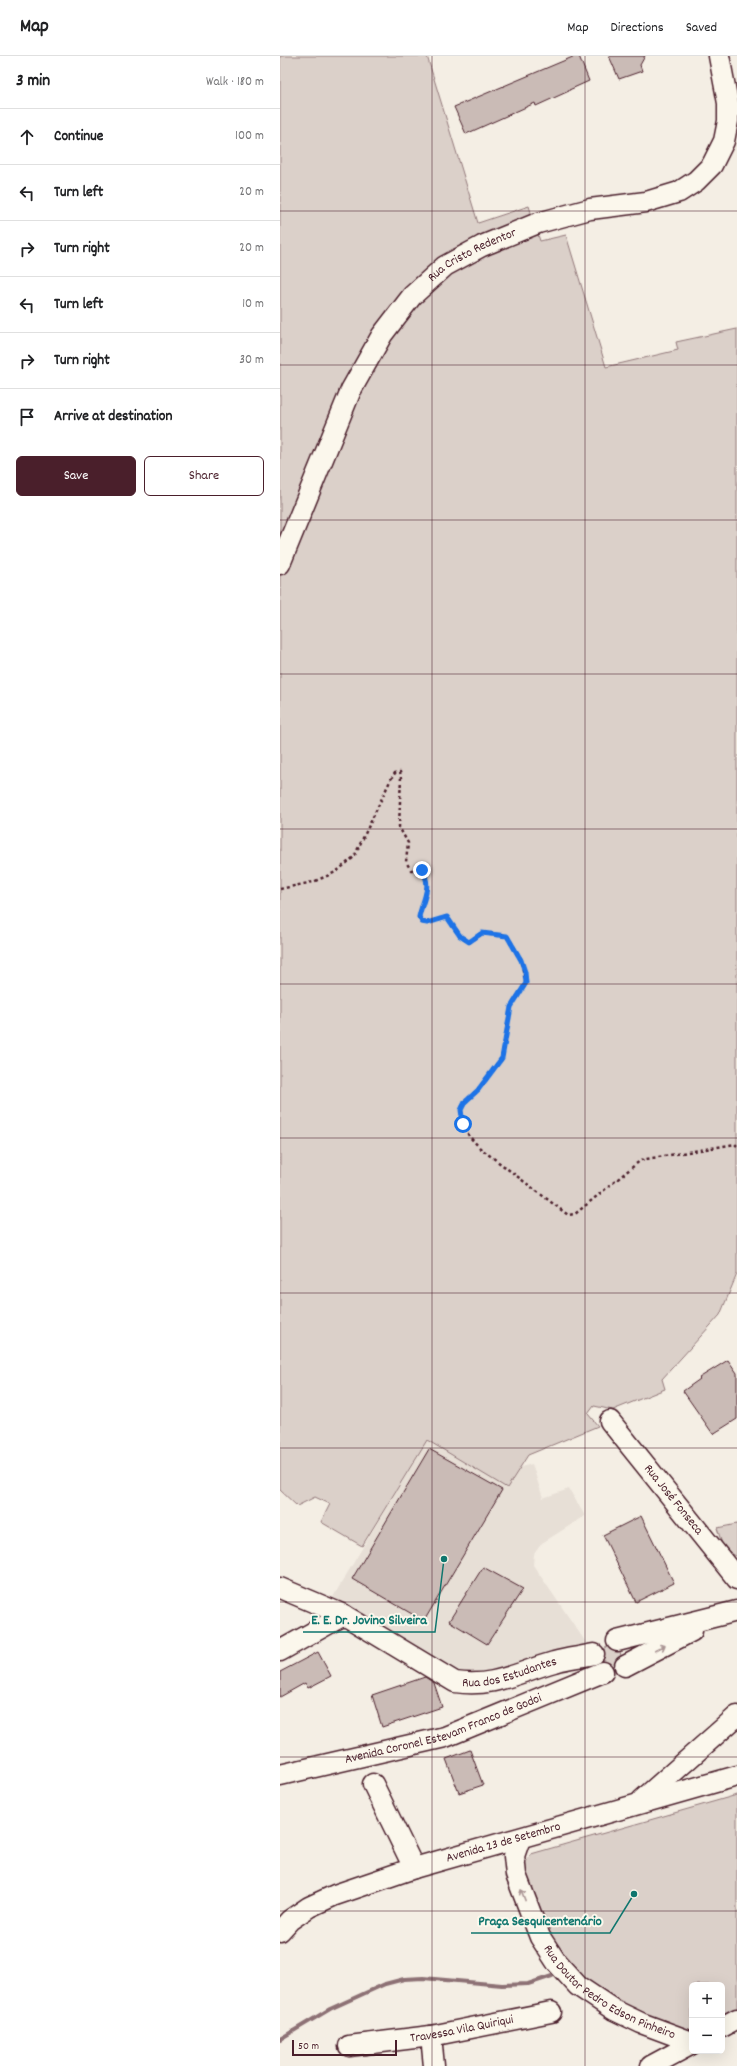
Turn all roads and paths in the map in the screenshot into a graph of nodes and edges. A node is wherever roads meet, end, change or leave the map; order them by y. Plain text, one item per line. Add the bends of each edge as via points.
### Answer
1 (719, 56) edge
2 (280, 564) edge
3 (280, 889) edge
4 (737, 1146) edge
5 (610, 1421) dead end
6 (737, 1579) edge
7 (280, 1588) edge
8 (731, 1613) edge
9 (344, 1615) junction
10 (617, 1641) junction
11 (280, 1651) edge
12 (594, 1654) junction
13 (625, 1666) junction
14 (603, 1672) junction
15 (737, 1716) edge
16 (280, 1775) edge
17 (737, 1776) edge
18 (373, 1784) dead end
19 (639, 1803) junction
20 (520, 1839) junction
21 (414, 1868) junction
22 (280, 1931) edge
23 (551, 2012) dead end
24 (737, 2019) edge
25 (725, 2026) edge
26 (430, 2036) junction
27 (689, 2042) edge
28 (689, 2045) edge
29 (348, 2046) dead end
30 (434, 2066) edge
31 (651, 2066) edge

1 - 2 street, Rua Cristo Redentor via 728,103 728,121 724,141 712,165 696,180 679,192 646,202 590,209 538,222 482,246 445,266 412,296 382,335 351,390
3 - 4 path via 313,882 336,872 354,857 391,779 395,773 400,772 399,827 408,843 406,862 411,870 422,870 428,882 419,917 422,922 447,917 460,936 469,942 482,933 507,936 525,972 526,983 511,1007 502,1058 461,1110 463,1124 469,1136 480,1148 568,1215 575,1214 640,1160 735,1144
5 - 6 street, Rua José Fonseca
7 - 9 street, Rua dos Estudantes
8 - 10 street
13 -> 8 street
9 - 11 street
9 - 12 street, Rua dos Estudantes via 443,1676 462,1683 492,1682 555,1661
10 - 12 street via 599,1647
10 - 13 street via 629,1649 630,1660
12 - 14 street via 594,1662
13 - 14 street
14 - 16 street, Avenida Coronel Estevam Franco de Godoi via 445,1737
15 - 19 street
17 - 19 street, Avenida 23 de Setembro
18 - 21 street
19 - 20 street, Avenida 23 de Setembro
20 - 21 street, Avenida 23 de Setembro
27 -> 20 street, Rua Doutor Pedro Edson Pinheiro via 614,2010 578,1986 557,1963 540,1937 516,1875 514,1856
21 - 22 street, Avenida 23 de Setembro via 309,1906
23 - 26 street, Travessa Vila Quiriqui
24 - 25 street
26 - 29 street, Travessa Vila Quiriqui
26 - 30 street
28 - 31 street

